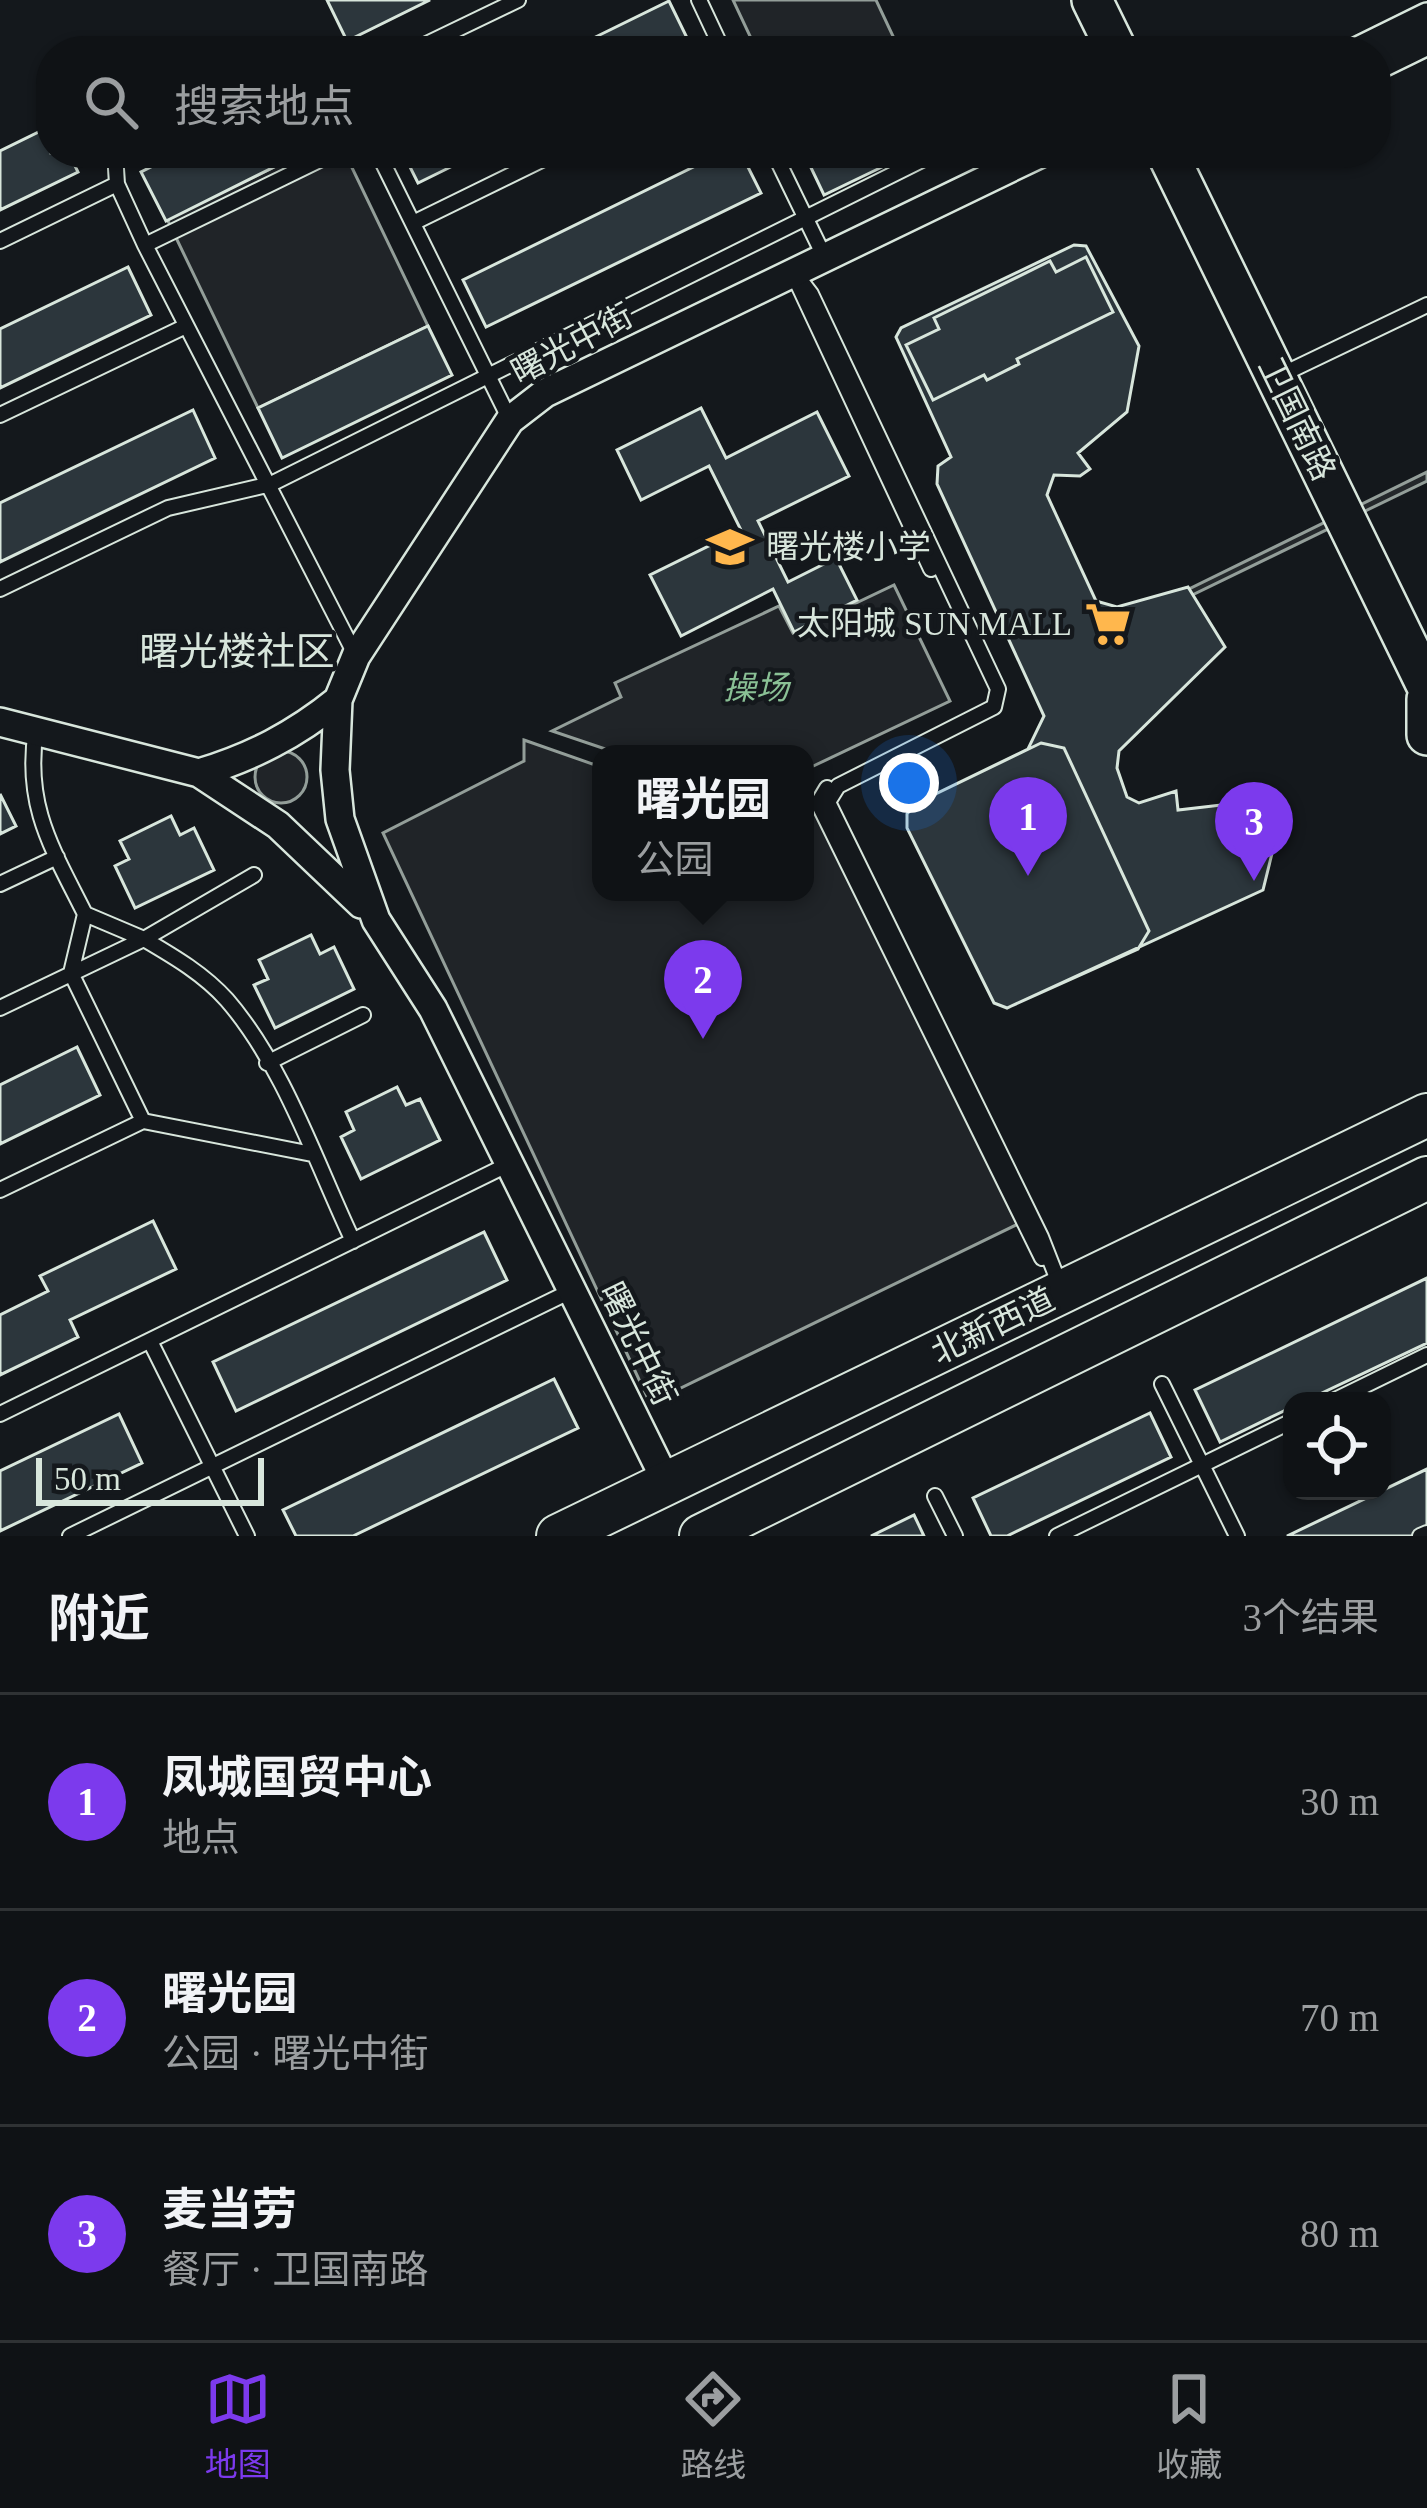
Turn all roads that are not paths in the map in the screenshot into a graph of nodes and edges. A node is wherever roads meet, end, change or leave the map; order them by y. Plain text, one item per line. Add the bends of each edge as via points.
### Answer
1 (518, 0) edge
2 (699, 0) edge
3 (1092, 0) edge
4 (1427, 17) edge
5 (443, 36) edge
6 (716, 36) edge
7 (1110, 36) edge
8 (1388, 36) edge
9 (1427, 41) edge
10 (1391, 59) edge
11 (116, 168) edge
12 (303, 168) edge
13 (386, 168) edge
14 (525, 168) edge
15 (781, 168) edge
16 (906, 168) edge
17 (1011, 168) edge
18 (1178, 168) edge
19 (117, 184) junction
20 (806, 218) junction
21 (413, 223) junction
22 (0, 241) edge
23 (145, 245) junction
24 (825, 258) junction
25 (795, 273) junction
26 (1427, 305) edge
27 (186, 326) junction
28 (490, 376) junction
29 (1276, 377) junction
30 (0, 415) edge
31 (510, 420) junction
32 (271, 484) junction
33 (0, 589) edge
34 (356, 656) junction
35 (1427, 686) edge
36 (1427, 699) edge
37 (338, 700) junction
38 (0, 722) edge
39 (36, 729) junction
40 (1427, 735) edge
41 (200, 773) junction
42 (57, 857) junction
43 (254, 875) dead end
44 (0, 884) edge
45 (85, 914) junction
46 (376, 920) junction
47 (144, 939) junction
48 (71, 973) junction
49 (0, 1008) edge
50 (364, 1015) dead end
51 (267, 1063) junction
52 (1427, 1115) edge
53 (143, 1121) junction
54 (312, 1154) junction
55 (509, 1164) junction
56 (1427, 1178) edge
57 (0, 1190) edge
58 (353, 1241) junction
59 (572, 1292) junction
60 (1063, 1293) junction
61 (150, 1341) junction
62 (1427, 1355) edge
63 (1162, 1384) dead end
64 (1351, 1392) edge
65 (0, 1414) edge
66 (1283, 1425) edge
67 (1202, 1465) junction
68 (212, 1467) junction
69 (667, 1483) junction
70 (935, 1496) dead end
71 (70, 1536) edge
72 (247, 1536) edge
73 (558, 1536) edge
74 (701, 1536) edge
75 (956, 1536) edge
76 (1057, 1536) edge
77 (1238, 1536) edge

1 - 5 lane
2 - 6 lane
3 - 7 main road
4 - 8 street
9 - 10 street
11 - 19 lane
12 - 23 lane
13 - 21 lane
14 - 21 lane
15 - 20 lane
16 - 20 lane
17 - 24 street, 曙光中街
18 - 29 main road, 卫国南路
19 - 22 lane
19 - 23 lane
20 - 24 lane
20 - 28 lane
21 - 28 lane
23 - 27 lane
24 - 25 street, 曙光中街
25 - 31 street, 曙光中街 via 545,393
25 - 60 lane via 998,689 994,707 838,786 828,802
26 - 29 lane
27 - 30 lane
27 - 32 lane
28 - 31 lane
28 - 32 lane
29 - 35 main road, 卫国南路
31 - 34 street, 曙光中街
32 - 33 lane via 168,508
32 - 34 lane
34 - 37 street, 曙光中街
36 - 40 main road
37 - 41 street via 266,748
37 - 46 street, 曙光中街 via 340,819
38 - 39 street, 曙光中街
39 - 41 street, 曙光中街
39 - 42 lane via 34,806
41 - 46 street, 曙光中街 via 278,825
42 - 44 lane
42 - 45 lane
43 - 47 lane
45 - 47 lane
45 - 48 lane
46 - 55 street, 曙光中街 via 433,1009
47 - 48 lane
47 - 51 lane via 227,1000
48 - 49 lane
48 - 53 lane
50 - 51 lane
51 - 54 lane
52 - 60 main road, 北新西道
53 - 54 lane
53 - 57 lane
54 - 58 lane
55 - 58 lane
55 - 59 street, 曙光中街
56 - 74 main road, 北新西道
58 - 61 lane
59 - 68 lane
59 - 69 street, 曙光中街
60 - 69 main road, 北新西道
61 - 65 lane
61 - 68 lane
62 - 64 lane
63 - 67 lane
66 - 67 lane
67 - 76 lane
67 - 77 lane
68 - 71 lane
68 - 72 lane
69 - 73 main road, 北新西道
70 - 75 lane

